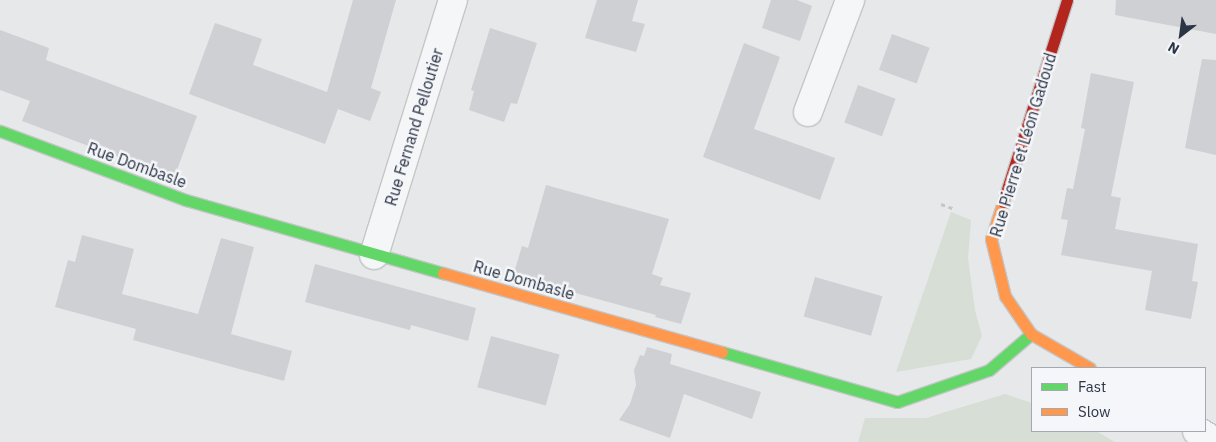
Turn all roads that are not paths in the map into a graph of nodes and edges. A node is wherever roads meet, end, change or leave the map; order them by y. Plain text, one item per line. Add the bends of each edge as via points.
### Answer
1 (453, 0) edge
2 (850, 0) edge
3 (1067, 0) edge
4 (808, 112) dead end
5 (0, 131) edge
6 (374, 255) junction
7 (1031, 334) junction
8 (1088, 367) edge
9 (1199, 432) edge
10 (1216, 442) edge

1 - 6 street, Rue Fernand Pelloutier
2 - 4 street
3 - 7 street, Rue Pierre et Léon Gadoud via 991,238 1005,296
5 - 6 street, Rue Dombasle via 186,200
6 - 7 street, Rue Dombasle via 897,402 989,370
7 - 8 street, Rue Pierre et Léon Gadoud
9 - 10 street

